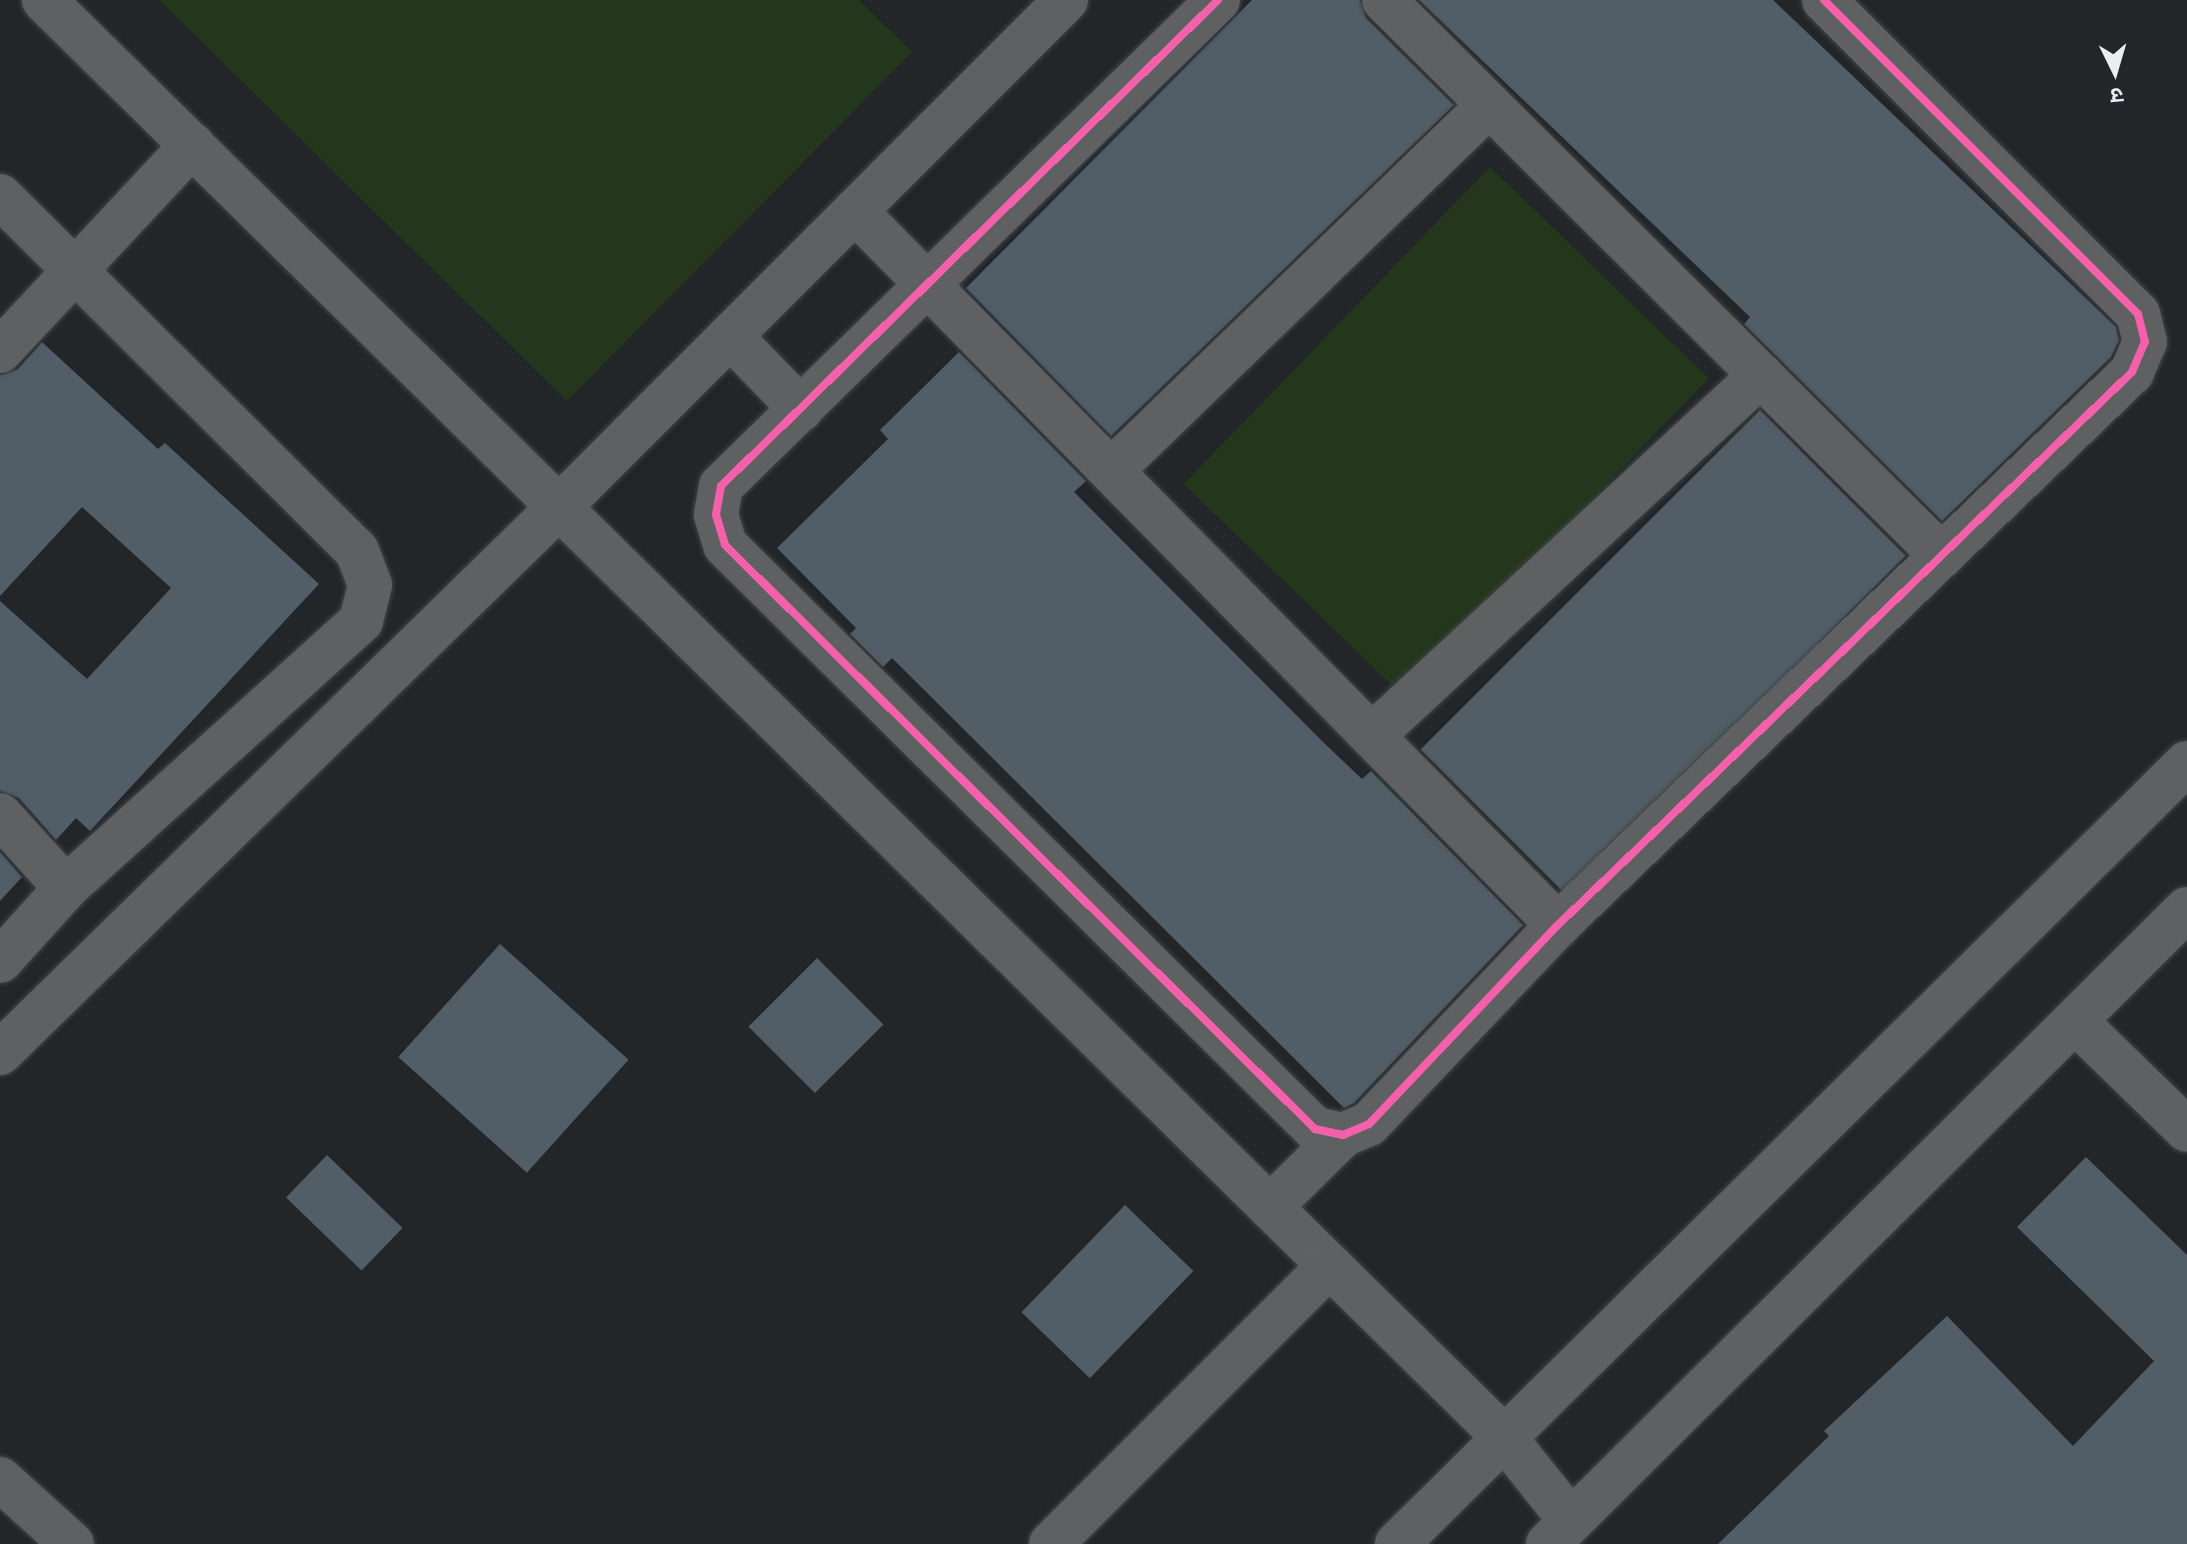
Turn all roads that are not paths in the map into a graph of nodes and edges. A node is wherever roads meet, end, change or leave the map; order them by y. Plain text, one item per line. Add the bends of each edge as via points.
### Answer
1 (44, 0) edge
2 (1066, 0) edge
3 (1218, 0) edge
4 (1384, 0) edge
5 (1824, 0) edge
6 (1489, 105) junction
7 (192, 145) junction
8 (0, 196) edge
9 (855, 211) junction
10 (73, 267) junction
11 (926, 287) junction
12 (730, 336) junction
13 (0, 351) edge
14 (1761, 375) junction
15 (801, 409) junction
16 (1112, 470) junction
17 (559, 507) junction
18 (1939, 553) junction
19 (1374, 734) junction
20 (2187, 763) edge
21 (0, 815) edge
22 (66, 888) junction
23 (2187, 909) edge
24 (1558, 925) junction
25 (0, 961) edge
26 (2075, 1021) junction
27 (0, 1053) edge
28 (2187, 1130) edge
29 (1343, 1135) junction
30 (1270, 1207) junction
31 (1329, 1266) junction
32 (1504, 1437) junction
33 (0, 1479) edge
34 (1560, 1533) edge
35 (72, 1544) edge
36 (1051, 1544) edge
37 (1397, 1544) edge

1 - 7 street
2 - 9 street
3 - 11 street
4 - 6 street
5 - 18 street via 2138,314 2145,342 2132,372
6 - 14 street
6 - 16 street
7 - 10 street
7 - 17 street
8 - 10 street
9 - 11 street
9 - 12 street
10 - 13 street
10 - 22 street via 357,551 370,585 361,621
11 - 15 street
11 - 16 street
12 - 15 street
12 - 17 street
14 - 18 street
14 - 19 street
15 - 29 street via 721,486 716,515 725,545 1315,1129
16 - 19 street
17 - 27 street
17 - 30 street
18 - 24 street
19 - 24 street
20 - 32 street
21 - 22 street
22 - 25 street
23 - 26 street
24 - 29 street via 1369,1124
26 - 28 street
26 - 34 street
29 - 30 street
30 - 31 street
31 - 32 street
31 - 36 street
32 - 34 street
32 - 37 street
33 - 35 street

